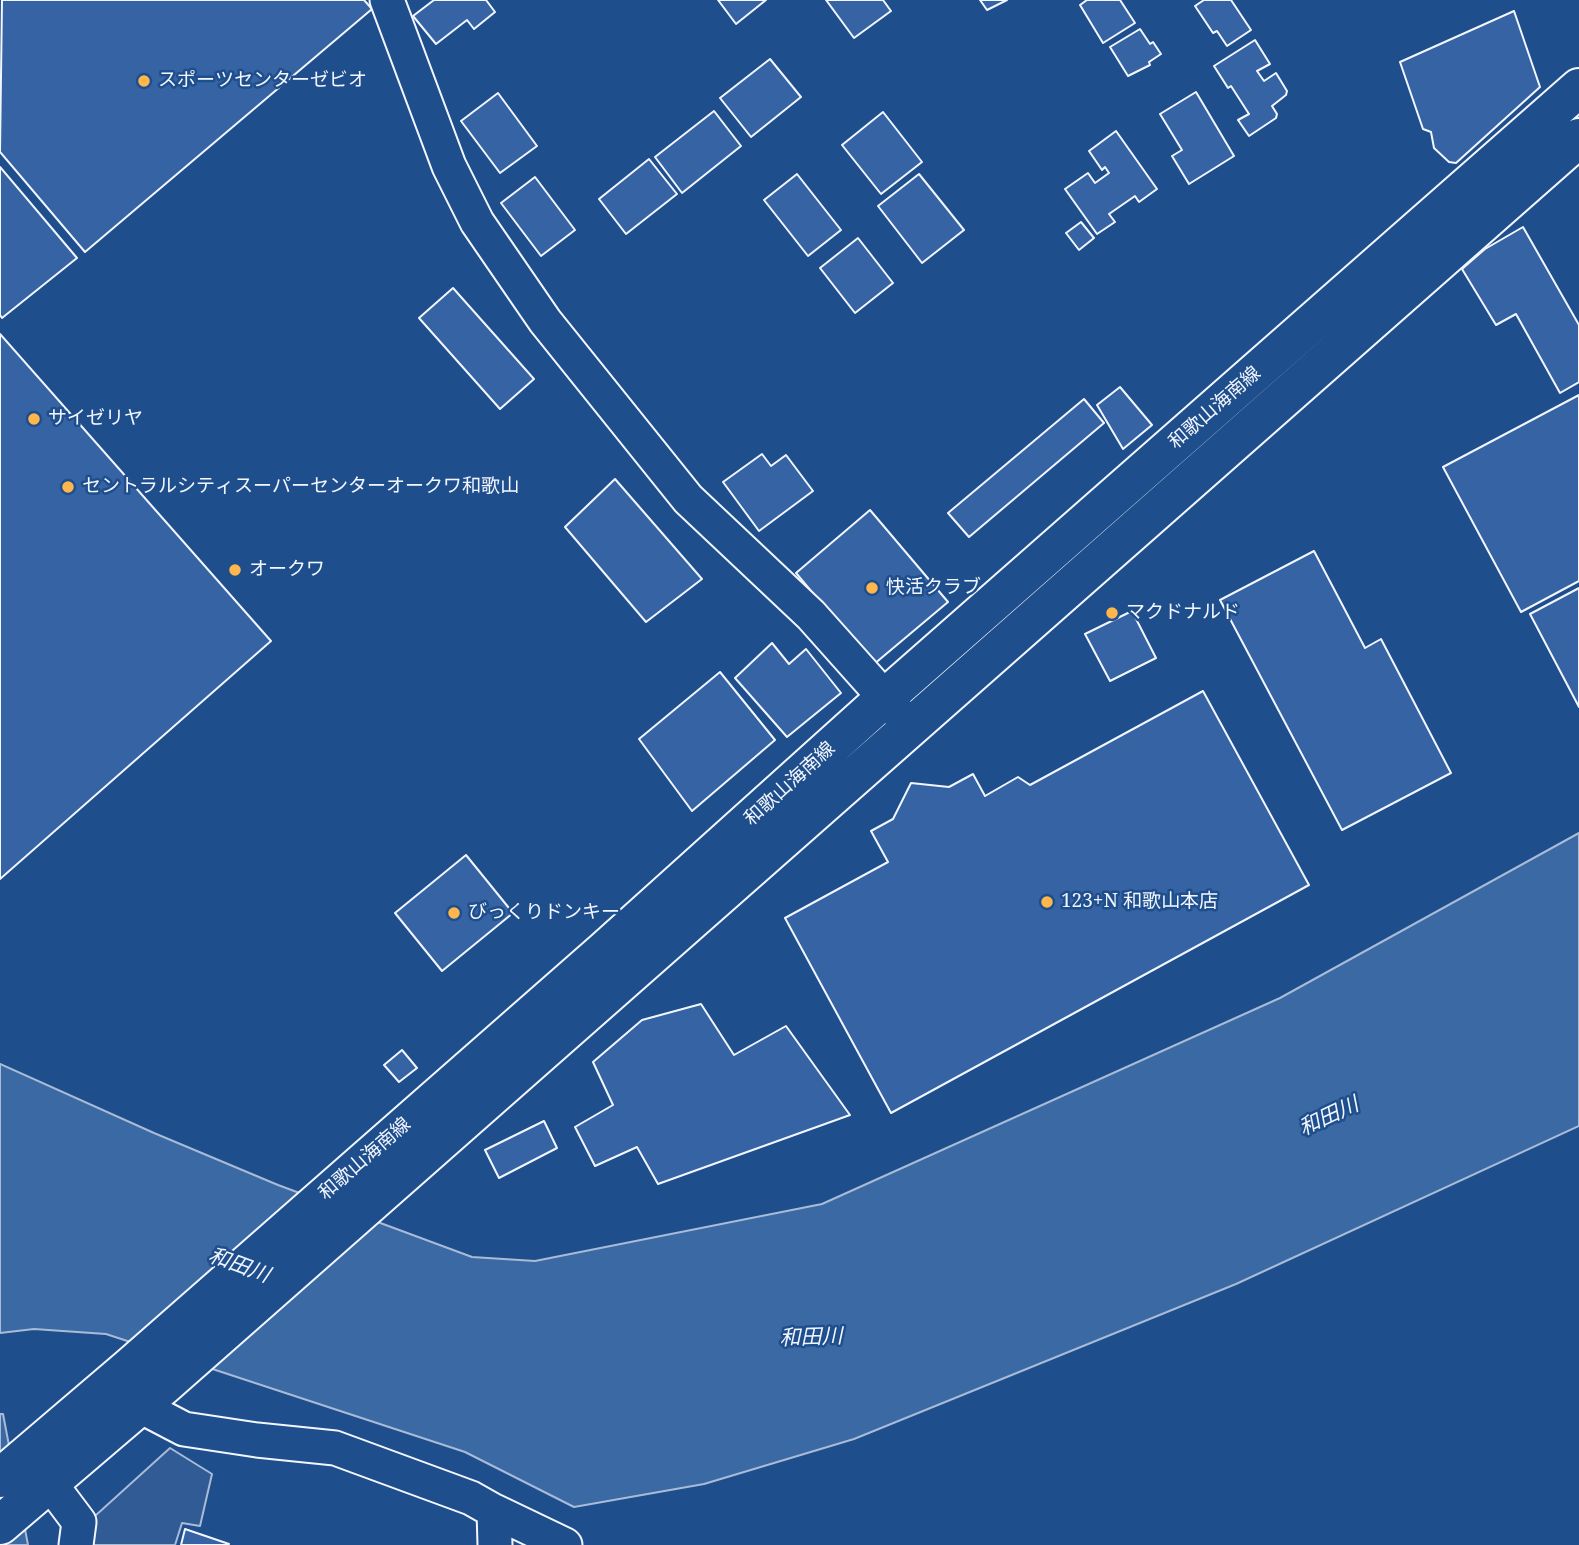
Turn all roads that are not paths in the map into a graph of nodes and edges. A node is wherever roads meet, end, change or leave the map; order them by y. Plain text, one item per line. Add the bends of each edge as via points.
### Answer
1 (387, 0) edge
2 (1579, 88) edge
3 (1579, 138) edge
4 (898, 712) junction
5 (117, 1378) junction
6 (152, 1396) junction
7 (0, 1478) edge
8 (46, 1485) junction
9 (494, 1511) junction
10 (0, 1525) edge
11 (76, 1545) edge
12 (495, 1545) edge
13 (565, 1545) edge

1 - 4 street via 449,166 477,222 545,321 688,499 811,615
2 - 4 main road, 和歌山海南線
3 - 4 main road, 和歌山海南線
4 - 5 main road, 和歌山海南線 via 614,942
4 - 6 main road, 和歌山海南線 via 380,1193
5 - 6 street
5 - 7 main road, 和歌山海南線
6 - 8 main road, 和歌山海南線
6 - 9 street via 184,1429 334,1448 471,1498
8 - 10 main road, 和歌山海南線
8 - 11 street via 79,1522
9 - 12 street
9 - 13 street

